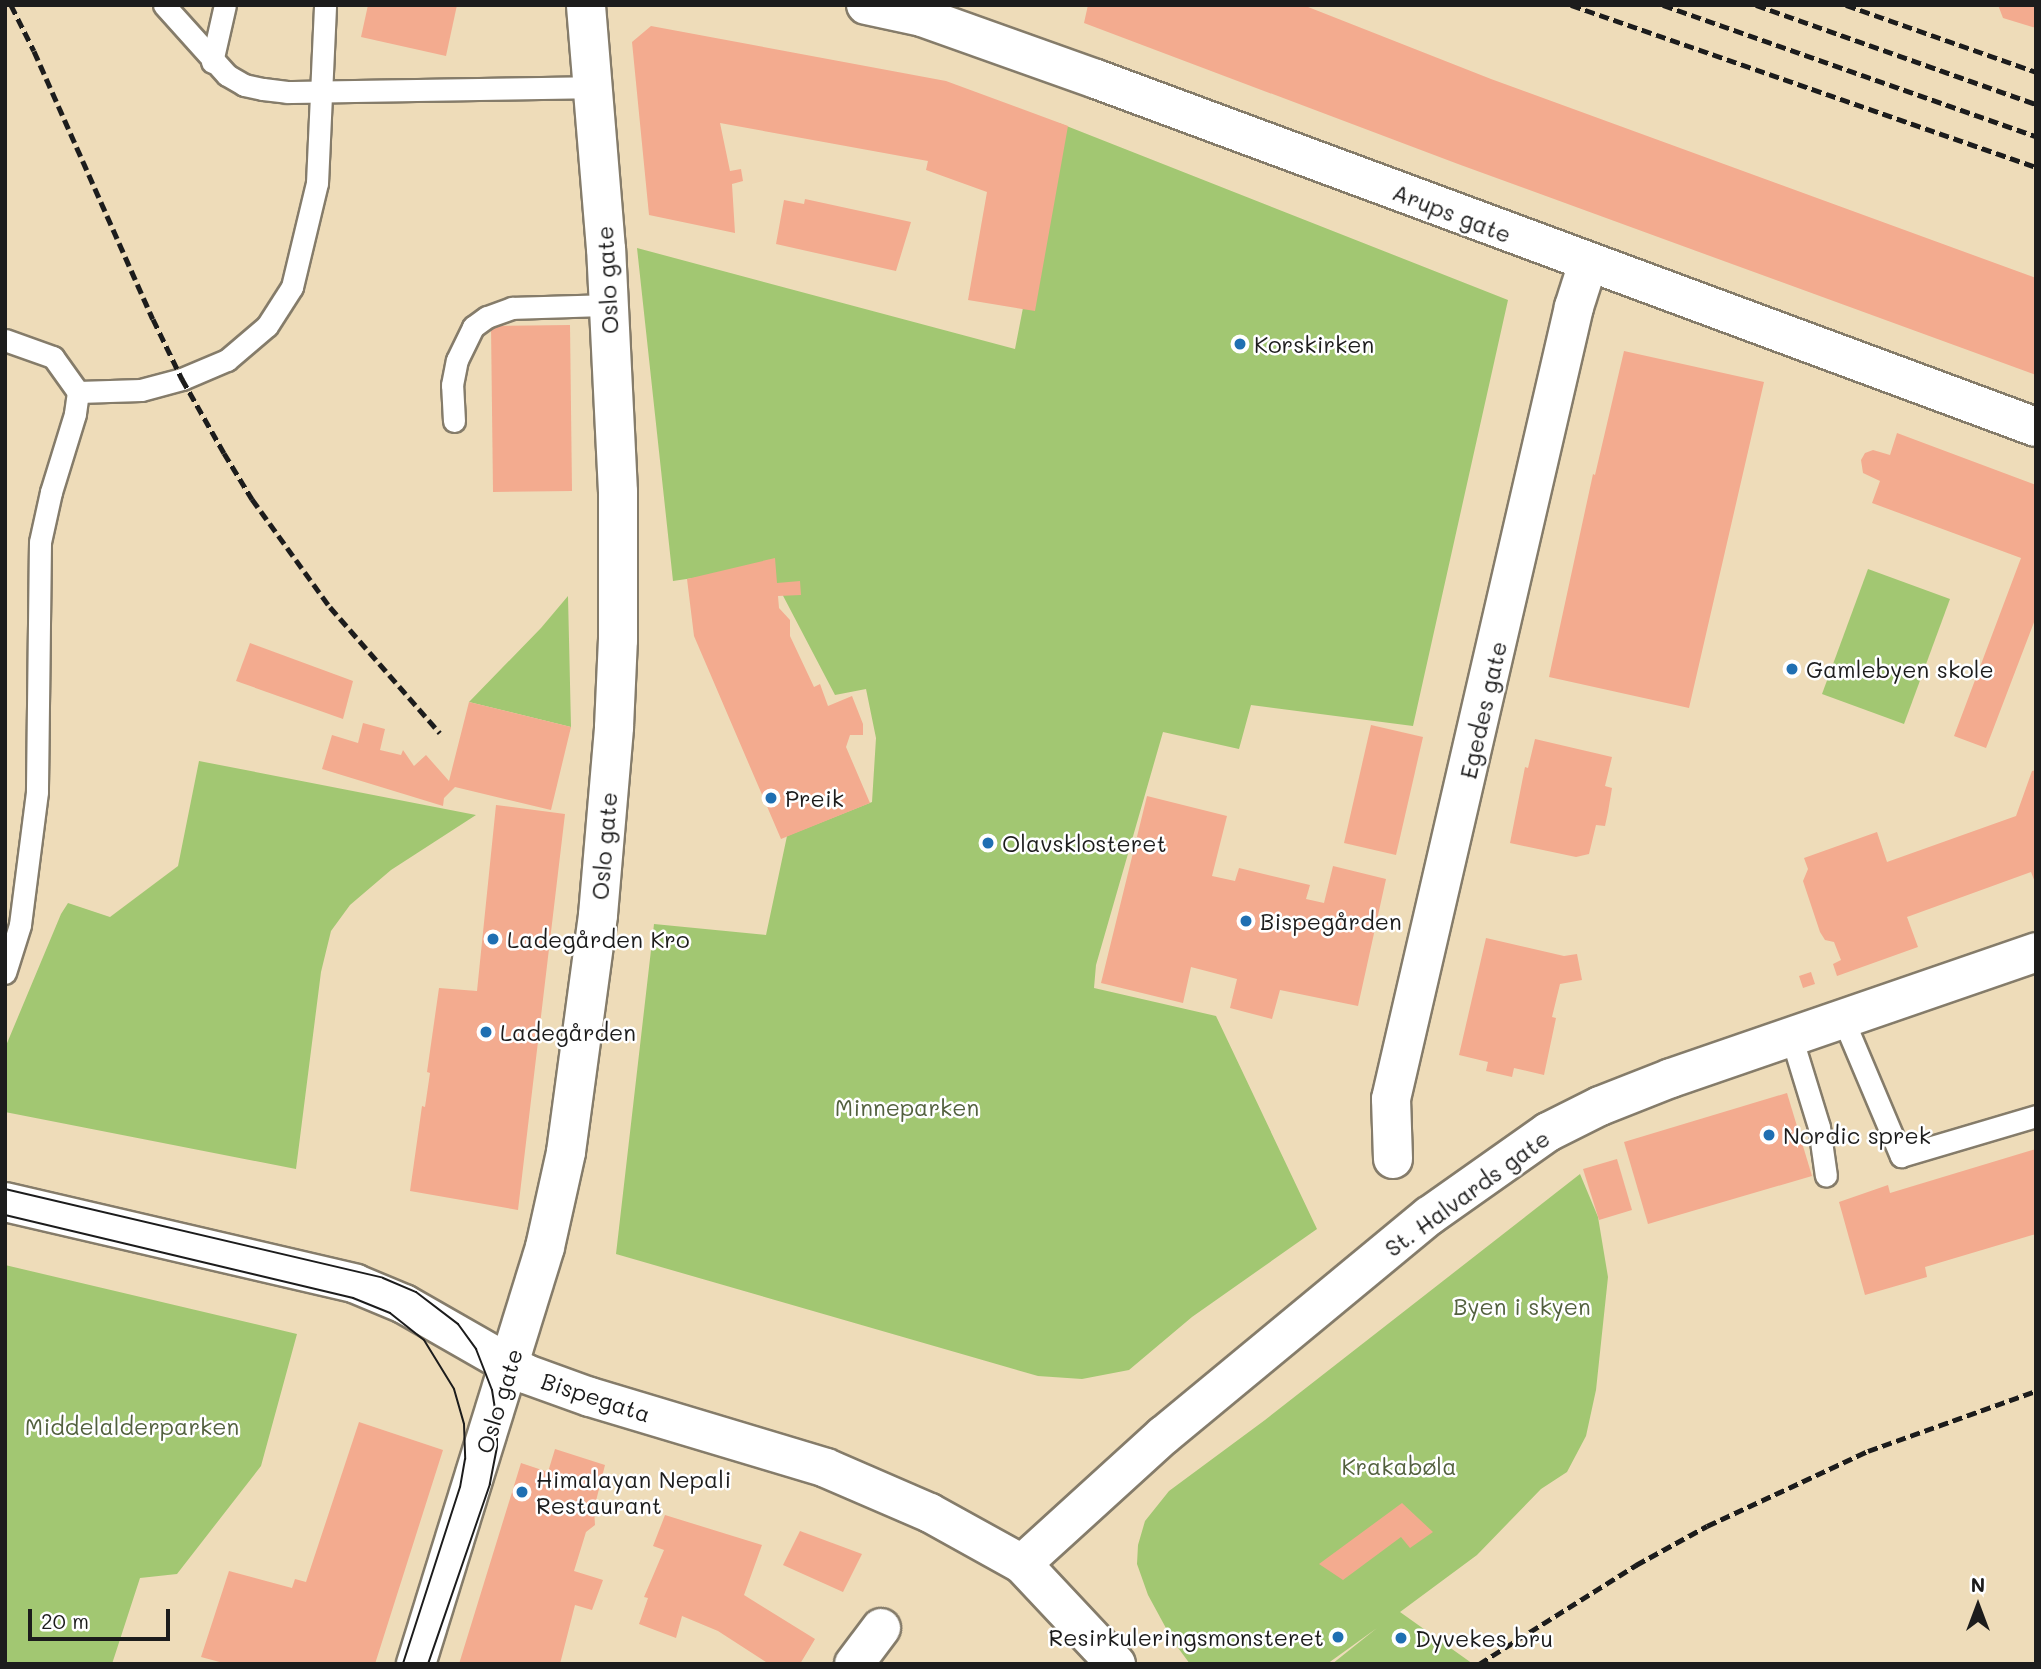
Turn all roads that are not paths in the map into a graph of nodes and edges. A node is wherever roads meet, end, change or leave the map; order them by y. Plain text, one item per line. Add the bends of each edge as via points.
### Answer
1 (164, 5) edge
2 (225, 5) edge
3 (325, 5) edge
4 (586, 5) edge
5 (866, 5) edge
6 (212, 62) junction
7 (593, 87) junction
8 (322, 89) junction
9 (1588, 262) junction
10 (609, 305) junction
11 (5, 340) edge
12 (78, 392) junction
13 (454, 421) dead end
14 (2036, 427) edge
15 (2036, 952) edge
16 (5, 973) edge
17 (1843, 1019) junction
18 (1791, 1036) junction
19 (2036, 1116) edge
20 (1393, 1159) dead end
21 (1826, 1177) dead end
22 (5, 1202) edge
23 (510, 1366) junction
24 (1022, 1564) junction
25 (881, 1628) dead end
26 (416, 1664) edge
27 (854, 1664) edge
28 (1116, 1664) edge

1 - 6 lane
2 - 6 lane
3 - 8 lane
4 - 7 street, Oslo gate
5 - 9 street, Arups gate via 922,17
6 - 8 lane via 244,85 287,92
7 - 8 lane
7 - 10 street, Oslo gate
8 - 12 lane via 317,183 292,287 267,326 227,360 182,379 141,390
9 - 14 street, Arups gate
9 - 20 street, Egedes gate via 1391,1099
10 - 13 lane via 513,308 473,327 457,360 452,384
10 - 23 street, Oslo gate via 618,492 618,640 604,853 566,1152 545,1247
11 - 12 lane via 53,357
12 - 16 lane via 40,542 37,792 20,925
15 - 17 street, St. Halvards gate
17 - 18 street, St. Halvards gate
17 - 19 lane via 1901,1156
18 - 21 lane via 1819,1127
18 - 24 street, St. Halvards gate via 1600,1106 1499,1164 1361,1271 1196,1409
22 - 23 street, Bispegata via 356,1284 404,1304
23 - 24 street, Bispegata via 590,1397 826,1468 930,1513
23 - 26 street, Oslo gate
24 - 28 street, Bispegata
25 - 27 street

